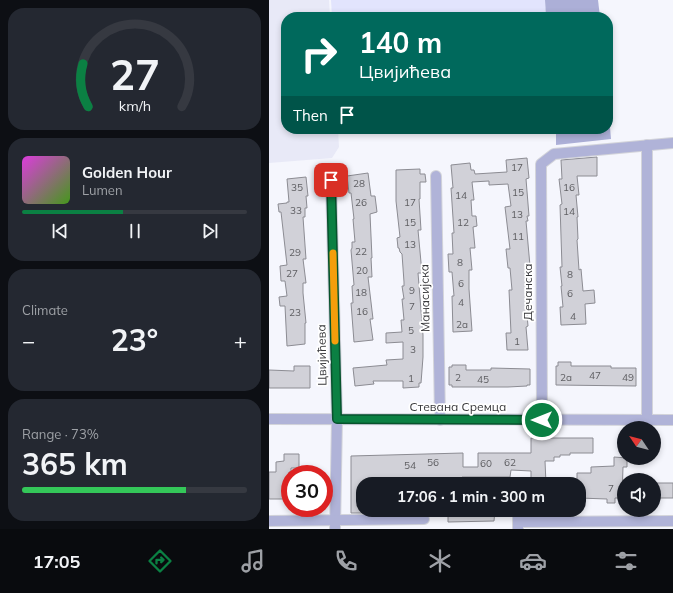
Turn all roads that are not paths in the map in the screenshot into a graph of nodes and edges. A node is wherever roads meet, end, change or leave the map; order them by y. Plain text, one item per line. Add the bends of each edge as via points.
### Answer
1 (673, 143) edge
2 (647, 145) junction
3 (436, 176) dead end
4 (331, 180) dead end
5 (269, 419) edge
6 (337, 419) junction
7 (440, 420) junction
8 (542, 420) junction
9 (673, 420) edge
10 (647, 421) junction
11 (424, 520) dead end
12 (269, 521) edge
13 (673, 521) edge
14 (335, 525) edge
15 (518, 526) edge

1 - 2 street
2 - 8 street, Дечанска via 554,154 541,164
2 - 10 street
3 - 7 street, Манасијска
4 - 6 street, Цвијићева
5 - 6 street, Стевана Сремца
6 - 7 street, Стевана Сремца
6 - 14 street, Цвијићева
7 - 8 street, Стевана Сремца
8 - 10 street, Стевана Сремца
9 - 10 street, Стевана Сремца
11 - 14 street
12 - 14 street
13 - 15 street

